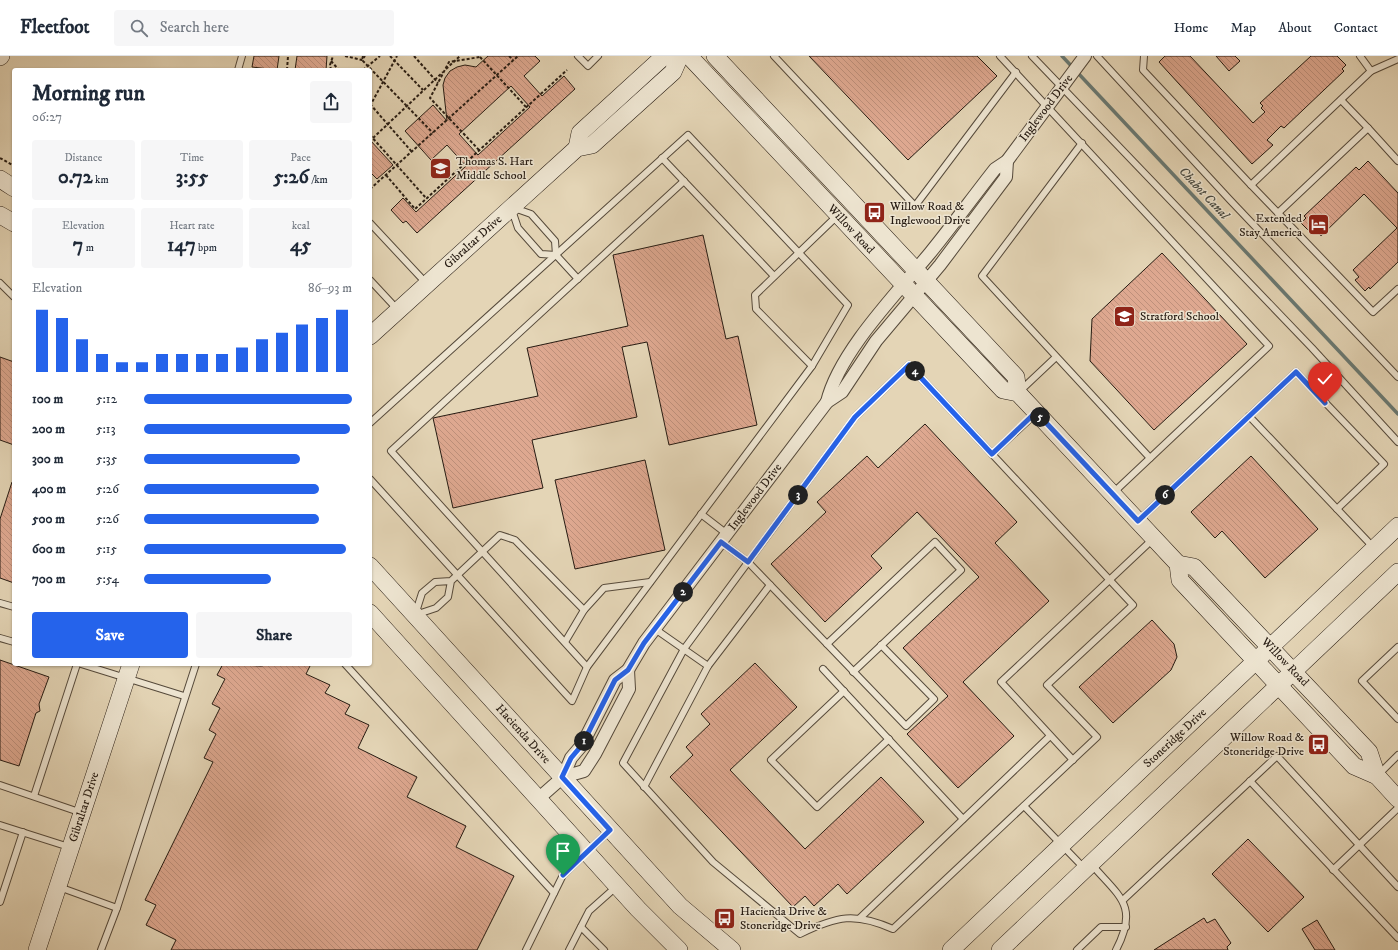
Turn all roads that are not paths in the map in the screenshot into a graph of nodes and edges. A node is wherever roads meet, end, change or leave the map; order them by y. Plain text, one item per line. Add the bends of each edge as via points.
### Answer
1 (242, 56) edge
2 (578, 56) edge
3 (598, 56) edge
4 (668, 56) edge
5 (680, 56) edge
6 (689, 56) edge
7 (715, 56) edge
8 (774, 56) edge
9 (1000, 56) edge
10 (1032, 56) edge
11 (1085, 56) edge
12 (1097, 56) edge
13 (1144, 56) edge
14 (1360, 56) edge
15 (1398, 59) edge
16 (239, 68) edge
17 (1371, 71) junction
18 (1016, 72) junction
19 (1063, 85) junction
20 (1341, 100) junction
21 (1048, 106) junction
22 (1368, 128) junction
23 (1082, 143) junction
24 (577, 148) junction
25 (662, 158) junction
26 (1398, 161) edge
27 (0, 179) edge
28 (684, 181) junction
29 (1251, 185) junction
30 (12, 187) edge
31 (511, 207) junction
32 (1278, 213) junction
33 (0, 215) edge
34 (838, 215) junction
35 (12, 222) edge
36 (372, 225) edge
37 (799, 253) junction
38 (556, 255) junction
39 (921, 275) junction
40 (774, 276) junction
41 (578, 279) junction
42 (372, 282) edge
43 (0, 283) edge
44 (427, 284) junction
45 (1398, 289) edge
46 (909, 290) junction
47 (12, 295) edge
48 (398, 310) junction
49 (372, 334) edge
50 (1056, 357) junction
51 (812, 366) junction
52 (1398, 377) edge
53 (1018, 393) junction
54 (1036, 412) junction
55 (1249, 416) junction
56 (372, 421) edge
57 (1398, 442) edge
58 (992, 454) junction
59 (1150, 458) junction
60 (372, 481) edge
61 (1112, 494) junction
62 (1337, 509) junction
63 (701, 514) junction
64 (1138, 521) junction
65 (1398, 526) edge
66 (724, 538) junction
67 (1154, 538) junction
68 (1375, 549) junction
69 (482, 552) junction
70 (748, 562) junction
71 (1178, 564) junction
72 (372, 568) edge
73 (1398, 572) edge
74 (457, 575) junction
75 (1110, 580) junction
76 (451, 581) junction
77 (650, 582) junction
78 (770, 585) junction
79 (0, 602) edge
80 (12, 606) edge
81 (584, 610) junction
82 (372, 615) edge
83 (415, 615) junction
84 (655, 629) junction
85 (0, 638) edge
86 (12, 641) edge
87 (565, 642) junction
88 (827, 644) junction
89 (881, 645) junction
90 (1398, 647) edge
91 (1271, 648) junction
92 (684, 649) junction
93 (1257, 662) junction
94 (78, 666) edge
95 (91, 666) edge
96 (195, 666) edge
97 (347, 666) edge
98 (587, 666) junction
99 (708, 666) junction
100 (823, 669) dead end
101 (628, 670) junction
102 (1293, 671) junction
103 (128, 672) edge
104 (853, 672) junction
105 (1279, 685) junction
106 (844, 691) junction
107 (184, 696) junction
108 (1398, 720) edge
109 (1050, 736) junction
110 (889, 740) junction
111 (1398, 755) edge
112 (1073, 760) junction
113 (1377, 776) junction
114 (562, 777) junction
115 (1250, 782) junction
116 (0, 785) edge
117 (644, 787) junction
118 (34, 796) junction
119 (538, 799) junction
120 (1398, 799) edge
121 (1024, 806) junction
122 (1398, 808) edge
123 (82, 812) junction
124 (963, 819) junction
125 (0, 825) edge
126 (610, 830) junction
127 (23, 832) junction
128 (1062, 845) junction
129 (1359, 845) junction
130 (70, 848) junction
131 (586, 852) junction
132 (1088, 867) junction
133 (1333, 870) junction
134 (618, 886) junction
135 (1398, 886) edge
136 (57, 887) junction
137 (554, 893) junction
138 (1123, 900) junction
139 (0, 902) edge
140 (116, 908) junction
141 (860, 918) junction
142 (1126, 926) junction
143 (581, 927) junction
144 (1398, 938) edge
145 (37, 950) edge
146 (101, 950) edge
147 (526, 950) edge
148 (569, 950) edge
149 (604, 950) edge
150 (679, 950) edge
151 (732, 950) edge
152 (951, 950) edge
153 (1000, 950) edge
154 (1077, 950) edge
155 (1116, 950) edge

1 - 16 lane
2 - 3 lane via 588,66
4 - 24 street, Gibraltar Drive via 661,59 580,133
5 - 24 street, Gibraltar Drive via 673,72 592,145
6 - 34 street, Willow Road
7 - 39 street, Willow Road
8 - 18 lane via 915,206
9 - 18 lane
10 - 19 lane
11 - 19 street, Inglewood Drive
12 - 52 lane
13 - 29 lane via 1143,70
14 - 17 lane
15 - 17 lane
17 - 20 lane
18 - 21 lane
19 - 21 street, Inglewood Drive
19 - 57 lane
20 - 22 lane
20 - 29 lane
21 - 23 lane
21 - 39 street, Inglewood Drive via 1007,161 1006,177
22 - 26 lane
22 - 32 lane
23 - 50 lane via 982,276
23 - 59 lane via 1269,346
24 - 31 street, Gibraltar Drive
25 - 28 lane
25 - 37 lane via 688,135
25 - 38 lane
27 - 30 street
28 - 40 lane
28 - 41 lane
29 - 32 lane
31 - 38 lane via 531,214 555,241
31 - 38 lane via 518,228 541,254
31 - 44 street, Gibraltar Drive
32 - 45 lane via 1373,312
33 - 35 street
34 - 37 lane
34 - 46 street, Willow Road
36 - 44 lane
37 - 40 lane
37 - 51 lane via 848,305
38 - 41 lane
38 - 56 lane
39 - 46 street, Inglewood Drive
39 - 53 street, Willow Road via 1016,377
40 - 51 lane via 755,295 756,309
41 - 69 lane via 391,451
42 - 48 lane
43 - 47 lane
44 - 48 street, Gibraltar Drive
46 - 53 street, Willow Road via 1003,390
46 - 66 street, Inglewood Drive via 842,392 826,402
48 - 49 street, Gibraltar Drive
50 - 53 lane
50 - 59 lane
51 - 63 lane
53 - 54 street, Willow Road
54 - 58 lane
54 - 61 street, Willow Road
55 - 62 lane
55 - 62 lane via 1296,372 1384,464
55 - 64 lane
58 - 70 lane via 909,365 855,417
58 - 75 lane
59 - 61 lane
60 - 74 lane
61 - 64 street, Willow Road
62 - 68 lane
63 - 66 lane
63 - 77 lane
64 - 67 street, Willow Road
65 - 68 street, Stoneridge Drive
66 - 70 lane
66 - 84 street, Inglewood Drive
67 - 71 street, Willow Road
67 - 75 lane
68 - 91 street, Stoneridge Drive
69 - 74 lane
69 - 81 lane via 500,535 515,540
69 - 87 lane
70 - 78 lane
70 - 92 lane
71 - 91 street, Willow Road via 1194,567
71 - 93 street, Willow Road via 1180,580
72 - 83 street, Hacienda Drive
73 - 102 street
74 - 76 lane
74 - 98 lane via 572,701
75 - 109 lane via 1001,682
75 - 112 lane via 1133,605 1047,685 1097,737
76 - 83 lane via 448,597 436,608
76 - 83 lane via 435,582 422,593
77 - 81 lane via 604,588
77 - 98 lane
78 - 88 lane
78 - 99 lane
79 - 80 lane
81 - 87 lane
82 - 119 street
83 - 114 street, Hacienda Drive
84 - 92 lane
84 - 101 street, Inglewood Drive
85 - 86 lane
87 - 98 lane
88 - 89 lane via 935,542 961,570
88 - 104 lane
89 - 104 lane
89 - 104 lane via 934,699 906,726
90 - 108 lane via 1362,681
91 - 93 street, Stoneridge Drive
91 - 102 street, Willow Road
92 - 99 lane
92 - 117 lane via 623,764
93 - 105 street, Willow Road
93 - 128 street, Stoneridge Drive
94 - 118 lane
95 - 103 lane
96 - 107 lane
97 - 137 lane
99 - 117 lane
100 - 106 lane
101 - 114 street, Inglewood Drive via 615,680 582,745 571,758
101 - 114 street, Inglewood Drive via 629,689 595,754 584,771
102 - 105 street
102 - 113 street, Willow Road via 1369,752
103 - 107 lane
103 - 123 street, Gibraltar Drive
105 - 113 street, Willow Road via 1354,766
105 - 132 street
106 - 110 lane
106 - 110 lane via 771,760 817,807
107 - 140 lane
109 - 112 lane
109 - 124 lane
110 - 124 lane
111 - 113 lane
112 - 121 lane
113 - 120 street, Willow Road
114 - 119 street, Inglewood Drive
114 - 126 street, Hacienda Drive
115 - 129 lane via 1277,756
115 - 133 lane
115 - 138 lane
116 - 118 lane
117 - 141 lane via 713,862 800,934 825,922
118 - 123 lane
119 - 131 street
121 - 128 lane
121 - 141 lane via 893,929
122 - 129 lane
123 - 130 street, Gibraltar Drive
124 - 141 lane
125 - 127 lane
126 - 131 lane
126 - 151 street, Hacienda Drive via 680,906
127 - 130 lane
127 - 139 lane
128 - 132 lane
128 - 152 street, Stoneridge Drive
129 - 133 lane
129 - 135 lane
130 - 136 street, Gibraltar Drive
131 - 134 street
131 - 137 lane via 563,875
132 - 138 lane
132 - 153 street
133 - 144 lane
134 - 143 lane via 589,911
134 - 150 street
136 - 140 lane
136 - 145 street, Gibraltar Drive
137 - 147 lane
138 - 142 lane
140 - 146 lane
142 - 154 lane via 1100,927
142 - 155 lane
143 - 148 lane
143 - 149 lane

